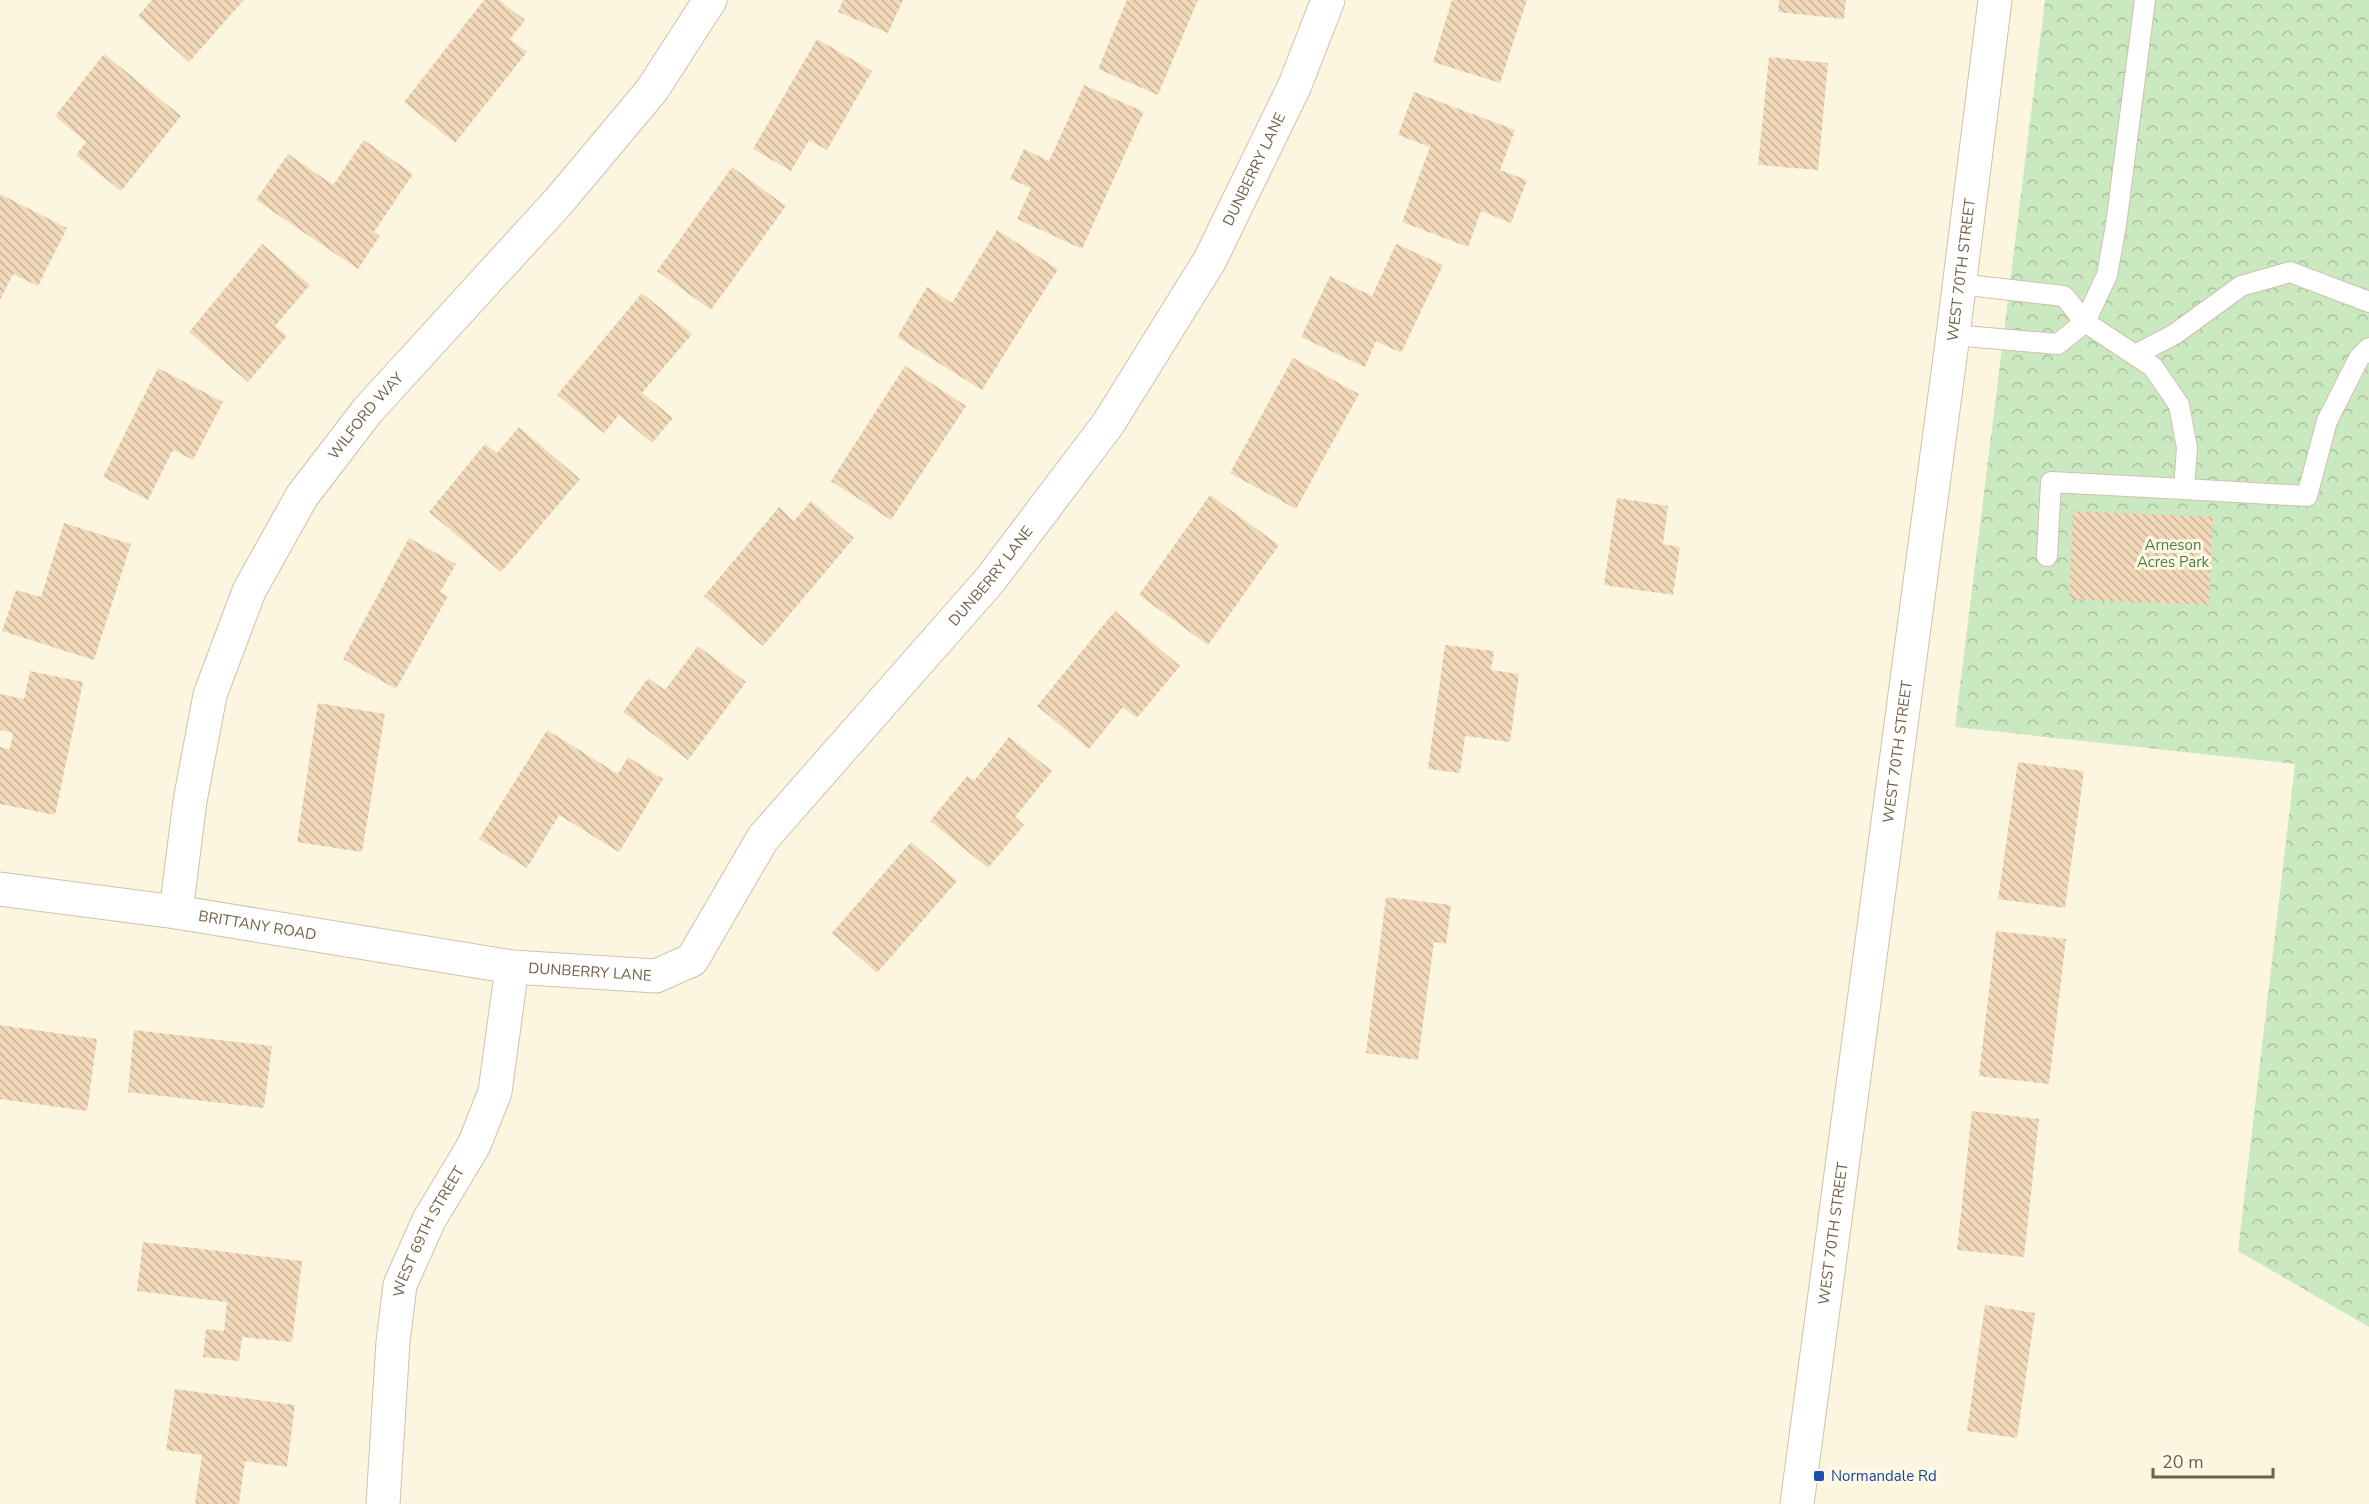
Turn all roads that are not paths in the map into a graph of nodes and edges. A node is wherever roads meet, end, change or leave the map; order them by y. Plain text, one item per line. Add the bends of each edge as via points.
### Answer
1 (710, 0) edge
2 (1328, 0) edge
3 (1995, 0) edge
4 (2145, 0) edge
5 (1959, 284) junction
6 (2369, 302) edge
7 (2085, 321) junction
8 (1953, 335) junction
9 (2369, 348) edge
10 (2135, 355) junction
11 (2184, 489) junction
12 (2047, 556) dead end
13 (0, 889) edge
14 (176, 912) junction
15 (512, 967) junction
16 (383, 1504) edge
17 (1797, 1504) edge

1 - 14 street, WILFORD WAY via 652,90 559,201 368,410 302,496 249,591 210,695 190,801
2 - 15 street, DUNBERRY LANE via 1295,85 1210,260 1108,424 990,580 763,838 692,960 656,976
3 - 5 street, WEST 70TH STREET
4 - 7 lane via 2107,275
5 - 7 lane via 2064,296
5 - 8 street, WEST 70TH STREET
6 - 10 lane via 2290,272 2241,286 2175,334
7 - 8 lane via 2058,344
7 - 10 lane
8 - 17 street, WEST 70TH STREET
9 - 11 lane via 2359,358 2327,421 2307,496
10 - 11 lane via 2153,367 2179,405 2187,448
11 - 12 lane via 2051,482
13 - 14 street, BRITTANY ROAD
14 - 15 street, BRITTANY ROAD
15 - 16 street, WEST 69TH STREET via 495,1092 474,1145 429,1220 400,1285

